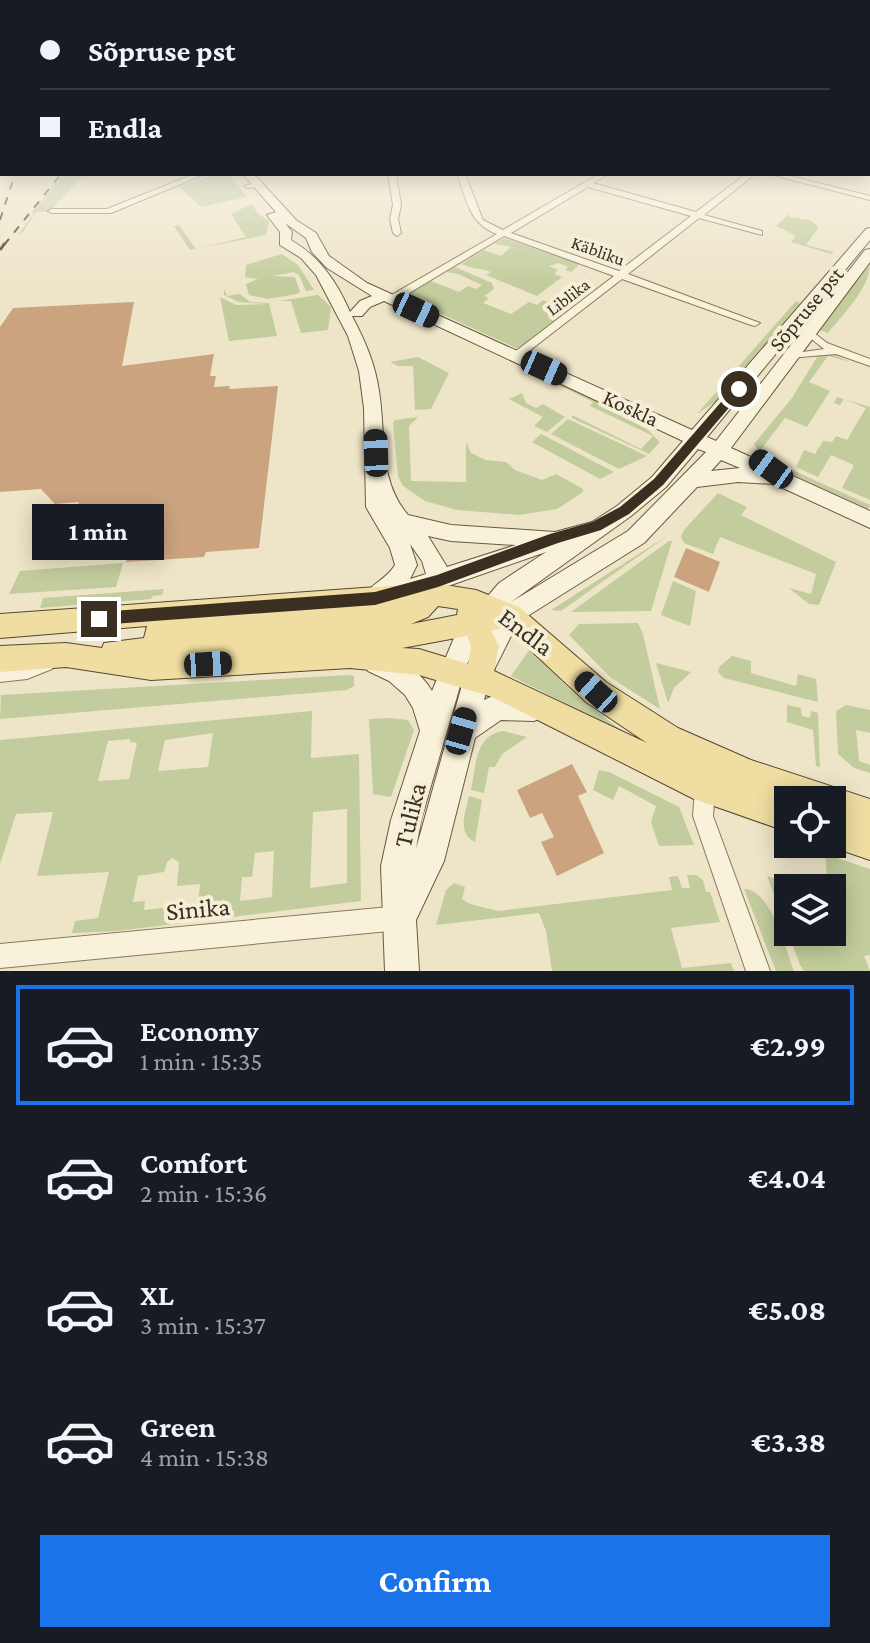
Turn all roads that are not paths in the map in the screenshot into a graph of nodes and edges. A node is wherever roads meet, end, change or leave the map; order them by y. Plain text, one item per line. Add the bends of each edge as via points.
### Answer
1 (145, 196) edge
2 (261, 196) edge
3 (265, 196) edge
4 (396, 196) edge
5 (470, 196) edge
6 (565, 196) edge
7 (630, 196) edge
8 (723, 196) edge
9 (52, 211) dead end
10 (699, 216) junction
11 (870, 232) edge
12 (397, 233) dead end
13 (501, 233) junction
14 (759, 233) dead end
15 (309, 236) junction
16 (288, 241) junction
17 (870, 253) edge
18 (622, 277) junction
19 (358, 290) junction
20 (333, 291) junction
21 (385, 299) junction
22 (357, 313) junction
23 (755, 323) dead end
24 (808, 331) junction
25 (355, 334) junction
26 (838, 352) junction
27 (516, 356) junction
28 (793, 356) junction
29 (870, 363) edge
30 (724, 407) junction
31 (650, 417) junction
32 (741, 421) junction
33 (697, 439) junction
34 (720, 449) junction
35 (671, 468) junction
36 (693, 480) junction
37 (377, 482) junction
38 (797, 485) junction
39 (870, 520) edge
40 (403, 522) junction
41 (597, 527) junction
42 (555, 538) junction
43 (436, 588) junction
44 (375, 598) junction
45 (493, 615) junction
46 (0, 626) edge
47 (66, 655) junction
48 (350, 656) junction
49 (0, 659) edge
50 (470, 671) junction
51 (0, 674) edge
52 (546, 710) junction
53 (447, 731) junction
54 (784, 786) edge
55 (705, 788) junction
56 (846, 807) edge
57 (774, 811) edge
58 (870, 815) edge
59 (846, 835) edge
60 (870, 843) edge
61 (400, 918) junction
62 (0, 956) edge
63 (402, 971) edge
64 (758, 971) edge

1 - 9 street via 108,211
2 - 16 main road
3 - 15 main road
4 - 12 street
5 - 13 street, Käbliku via 479,221
6 - 13 street
7 - 10 street
8 - 10 street, Liblika
10 - 14 street
10 - 18 street, Liblika
11 - 30 main road, Sõpruse pst
13 - 18 street, Käbliku
13 - 21 street
15 - 16 main road via 303,245
15 - 19 main road
16 - 20 main road via 312,260
17 - 24 main road, Sõpruse pst
18 - 23 street, Käbliku
18 - 27 street, Liblika
19 - 20 main road, Koskla
19 - 21 main road, Koskla
19 - 22 main road
20 - 25 main road
21 - 22 main road via 365,304
21 - 27 main road, Koskla
22 - 25 main road
24 - 26 street
24 - 28 main road, Sõpruse pst
25 - 37 main road via 370,387
26 - 28 street
26 - 29 street
27 - 31 main road, Koskla
28 - 32 main road, Sõpruse pst
30 - 31 main road via 697,420
30 - 33 main road, Sõpruse pst
31 - 33 main road, Koskla
31 - 35 main road via 674,451
32 - 34 main road, Sõpruse pst
32 - 38 main road via 750,453
33 - 34 main road, Koskla
33 - 35 main road, Sõpruse pst
34 - 36 main road, Sõpruse pst
34 - 38 main road, Koskla
35 - 41 main road, Sõpruse pst via 624,511
36 - 38 main road via 738,475
36 - 45 main road, Sõpruse pst via 636,537
37 - 40 main road
37 - 44 main road via 375,508 402,548 406,565 397,582
38 - 39 main road, Koskla
40 - 42 main road via 451,533
40 - 43 main road via 428,549
41 - 42 main road
41 - 45 main road, Sõpruse pst via 507,590
42 - 43 main road
43 - 44 main road
43 - 45 main road, Endla via 465,610
43 - 47 main road via 419,609 396,618 150,635
44 - 46 main road
45 - 47 main road via 421,635
45 - 50 main road via 485,646
45 - 54 main road, Endla via 536,635 596,692 642,724 707,758
47 - 48 main road via 151,667
47 - 49 main road
47 - 51 street via 27,671
48 - 50 main road
48 - 53 main road via 405,676
50 - 52 main road
50 - 53 main road, Tulika
52 - 53 main road via 497,707
52 - 55 main road
53 - 61 main road, Tulika via 428,861
55 - 57 main road
55 - 64 street via 703,816
56 - 58 main road
59 - 60 main road
61 - 62 street, Sinika
61 - 63 main road, Tulika

